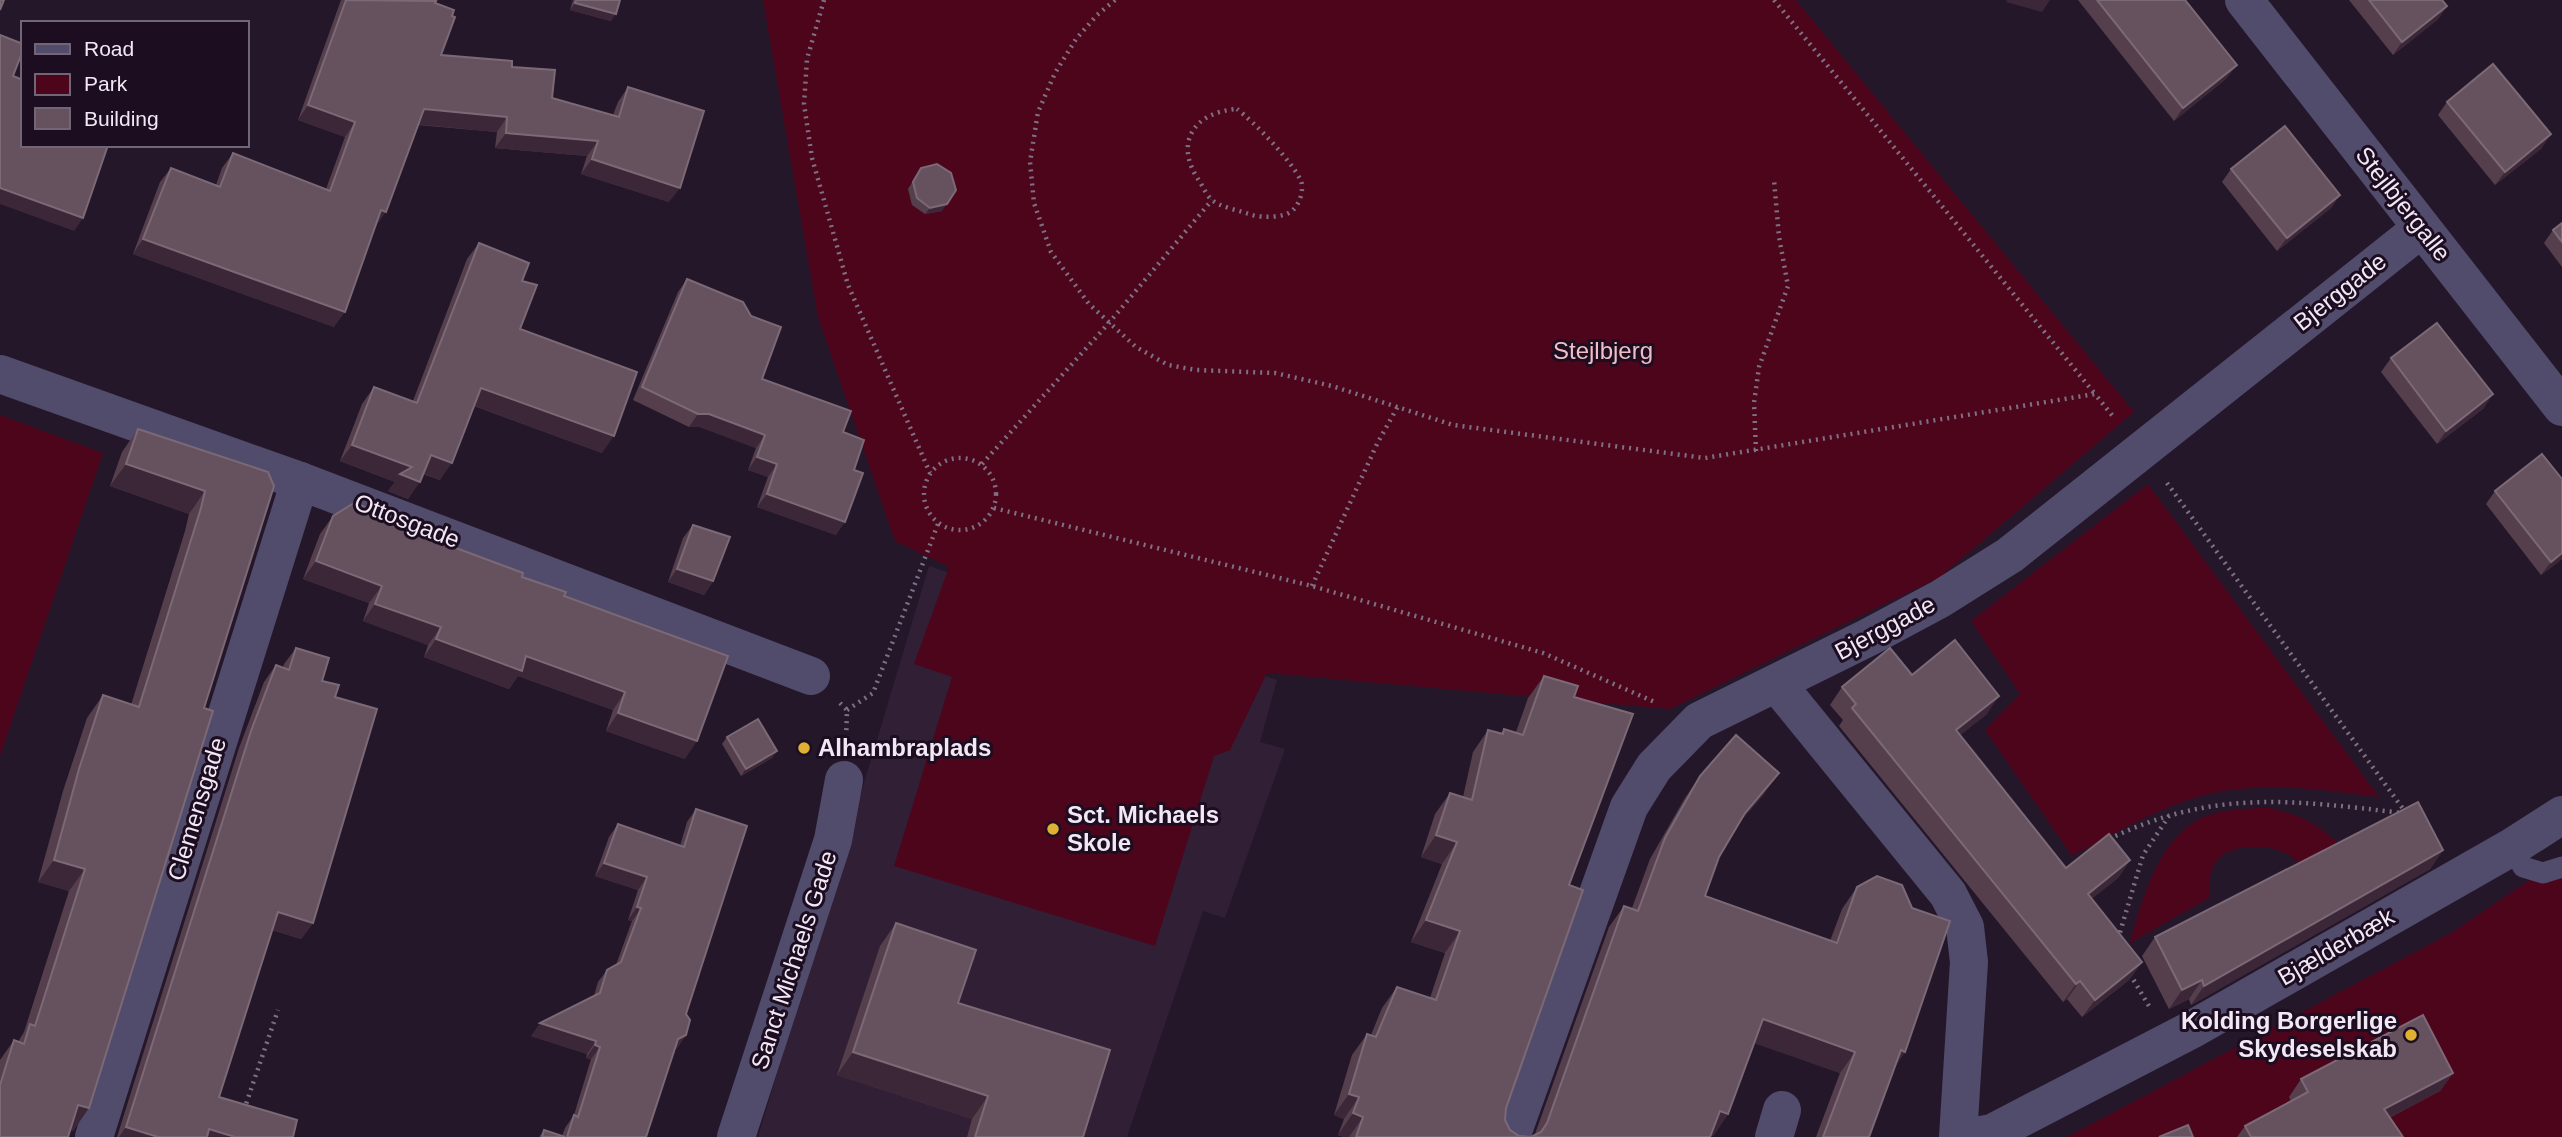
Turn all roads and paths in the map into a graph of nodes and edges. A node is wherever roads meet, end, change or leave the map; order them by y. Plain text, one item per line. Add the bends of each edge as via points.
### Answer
1 (824, 0) edge
2 (1115, 0) edge
3 (1774, 0) edge
4 (2244, 0) edge
5 (1774, 180) dead end
6 (1212, 200) junction
7 (2421, 228) junction
8 (1108, 324) junction
9 (0, 374) edge
10 (2095, 394) junction
11 (1398, 406) junction
12 (2562, 407) edge
13 (2140, 449) junction
14 (1756, 451) junction
15 (982, 464) junction
16 (930, 473) junction
17 (300, 481) junction
18 (2182, 503) dead end
19 (994, 508) junction
20 (939, 524) junction
21 (1312, 586) junction
22 (811, 676) dead end
23 (1777, 684) junction
24 (1699, 721) junction
25 (847, 738) dead end
26 (844, 780) dead end
27 (2406, 814) junction
28 (2562, 815) edge
29 (2170, 816) junction
30 (2414, 825) edge
31 (2099, 844) edge
32 (2512, 847) junction
33 (2562, 867) edge
34 (2115, 949) edge
35 (2129, 972) edge
36 (278, 1010) dead end
37 (2171, 1040) junction
38 (243, 1112) edge
39 (94, 1137) edge
40 (736, 1137) edge
41 (1511, 1137) edge
42 (1958, 1137) edge
43 (1971, 1137) edge

1 - 16 path via 806,70 803,104 813,158 848,285
2 - 8 path via 1076,39 1055,72 1038,112 1030,162 1034,203 1051,251
3 - 10 path
4 - 7 street, Stejlbjergalle
5 - 14 path via 1788,286 1759,367 1754,402
6 - 6 path via 1193,173 1188,147 1191,130 1204,117 1237,109 1290,166 1303,194 1294,209 1275,216 1255,216
6 - 8 path
7 - 12 street, Stejlbjergalle
7 - 13 street, Bjerggade
8 - 11 path via 1168,365 1275,373
8 - 15 path
9 - 17 street, Ottosgade
10 - 13 path
10 - 14 path
11 - 14 path via 1453,425 1654,453 1705,458
11 - 21 path
13 - 23 street, Bjerggade via 2010,555 1940,599
15 - 16 path via 964,457 944,460
15 - 19 path via 993,476
16 - 20 path via 925,500
17 - 22 street, Ottosgade
17 - 39 street, Clemensgade
18 - 27 path
19 - 20 path via 985,521 970,529 954,530
19 - 21 path
20 - 25 path via 873,693 846,710
21 - 24 path via 1543,653
23 - 24 street, Bjerggade
23 - 42 street via 1948,894 1965,927 1969,961
24 - 41 street, Bjerggade via 1654,767 1629,807
26 - 40 street, Sanct Michaels Gade via 833,840
27 - 29 path via 2260,800
27 - 30 path
28 - 32 street, Bjælderbæk
29 - 31 path
29 - 34 path via 2143,855
32 - 33 lane via 2523,867 2543,873
32 - 37 street, Bjælderbæk
35 - 37 path
36 - 38 path
37 - 43 street, Bjælderbæk via 1992,1133

